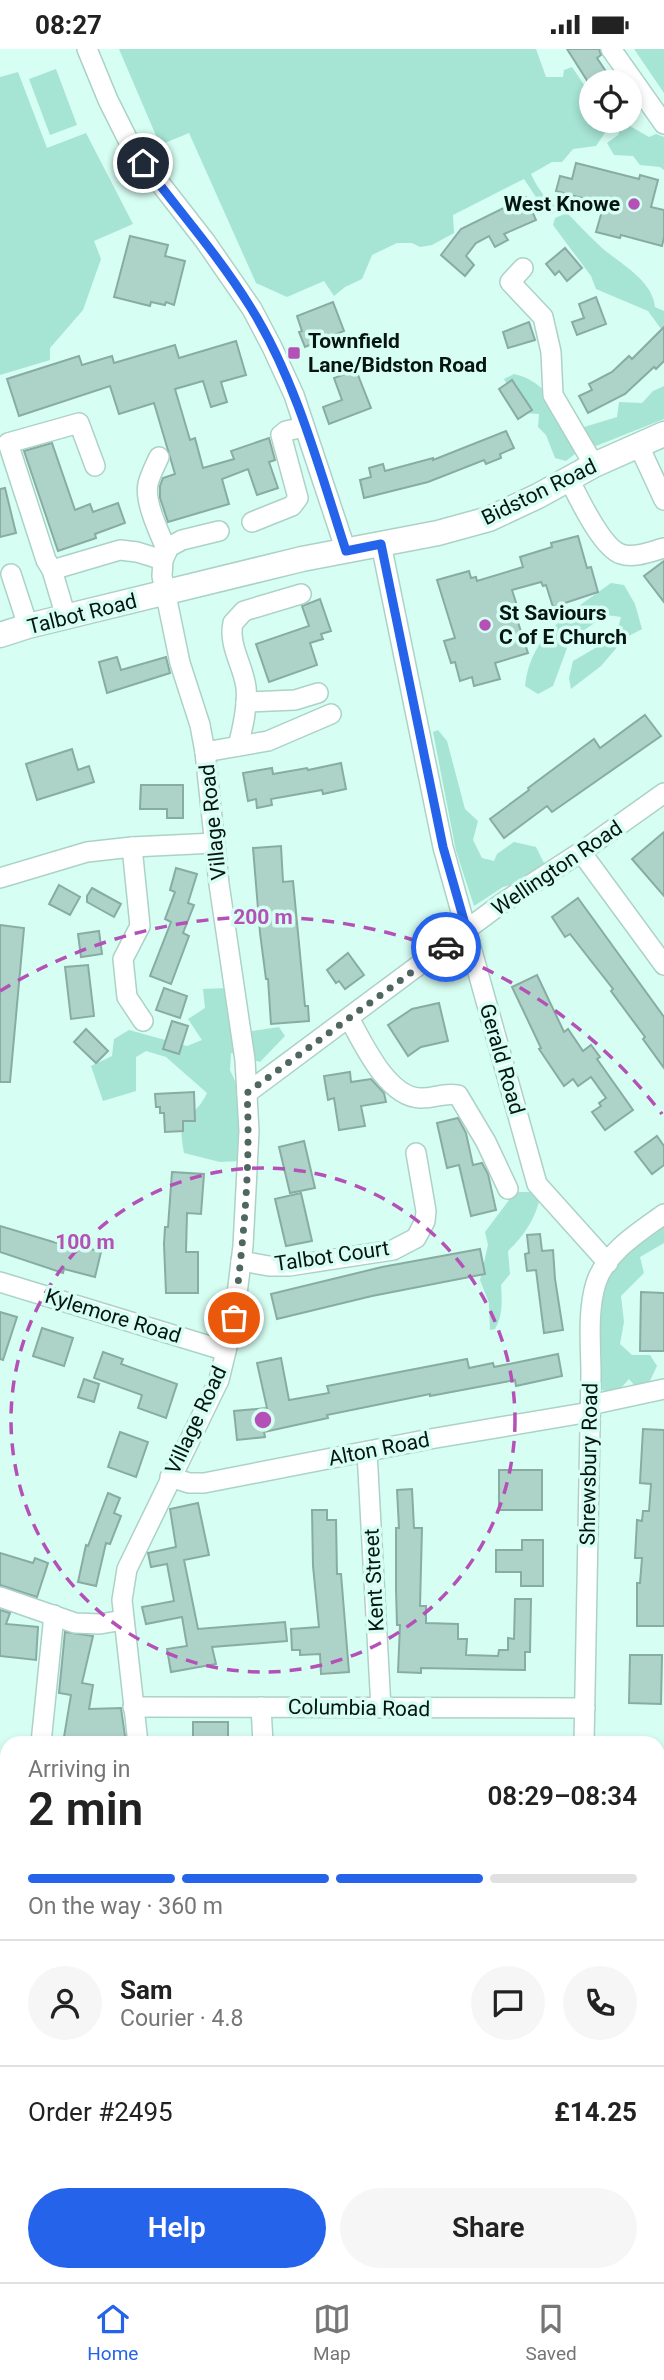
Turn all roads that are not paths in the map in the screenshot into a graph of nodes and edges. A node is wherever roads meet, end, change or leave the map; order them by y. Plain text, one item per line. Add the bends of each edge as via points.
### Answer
1 (87, 49) edge
2 (611, 49) edge
3 (664, 124) edge
4 (523, 268) dead end
5 (304, 426) junction
6 (664, 434) edge
7 (639, 446) junction
8 (159, 457) dead end
9 (594, 465) junction
10 (95, 466) dead end
11 (569, 479) junction
12 (664, 500) edge
13 (252, 522) dead end
14 (219, 531) dead end
15 (381, 544) junction
16 (664, 548) edge
17 (346, 551) junction
18 (165, 556) junction
19 (52, 570) junction
20 (11, 574) dead end
21 (164, 594) junction
22 (301, 594) dead end
23 (66, 617) junction
24 (28, 627) junction
25 (0, 635) edge
26 (318, 693) dead end
27 (246, 702) junction
28 (331, 715) dead end
29 (238, 746) junction
30 (205, 752) junction
31 (664, 793) edge
32 (215, 843) junction
33 (132, 847) junction
34 (581, 852) junction
35 (0, 878) edge
36 (467, 931) junction
37 (664, 965) edge
38 (349, 1018) junction
39 (143, 1021) dead end
40 (247, 1093) junction
41 (416, 1153) dead end
42 (508, 1189) dead end
43 (664, 1215) edge
44 (241, 1261) junction
45 (608, 1263) junction
46 (0, 1282) edge
47 (226, 1351) junction
48 (664, 1389) edge
49 (590, 1408) junction
50 (368, 1452) junction
51 (170, 1477) junction
52 (0, 1597) edge
53 (54, 1615) junction
54 (123, 1620) junction
55 (133, 1707) junction
56 (261, 1707) junction
57 (381, 1708) junction
58 (585, 1708) junction
59 (42, 1736) edge
60 (137, 1736) edge
61 (263, 1736) edge
62 (584, 1736) edge

1 - 5 street via 131,146 252,309
2 - 3 street
4 - 9 street via 510,282 543,317 551,352 552,395
5 - 13 street via 281,435 299,494 296,502
5 - 17 street
6 - 7 main road, Bidston Road
7 - 9 main road, Bidston Road
7 - 12 street
8 - 18 street, Village Road via 147,489
9 - 11 main road, Bidston Road
10 - 19 street via 79,423 8,443
11 - 15 main road, Bidston Road via 489,519
11 - 16 street via 585,512 612,548 634,555
14 - 18 street via 182,540
15 - 17 main road, Bidston Road
15 - 36 street, Gerald Road via 443,847
17 - 21 main road, Bidston Road
18 - 19 street via 120,550
18 - 21 street, Village Road
19 - 23 street
20 - 24 street
21 - 23 main road, Talbot Road
21 - 30 street, Village Road
22 - 27 street via 244,611 233,623
23 - 24 main road, Talbot Road
24 - 25 main road, Talbot Road
26 - 27 street via 295,700
27 - 29 street
28 - 29 street via 268,741
29 - 30 street
30 - 32 street, Village Road
31 - 34 street, Wellington Road
32 - 33 street
32 - 40 street, Village Road
33 - 35 street via 88,852
33 - 39 street via 140,926 123,959 127,997
34 - 36 street, Wellington Road
34 - 37 street
36 - 38 street, Wellington Road
36 - 45 street, Gerald Road via 537,1184
38 - 40 street, Wellington Road
38 - 42 street via 391,1086 419,1099 458,1095
40 - 44 street, Village Road via 250,1131
41 - 44 street, Talbot Court via 426,1211 416,1237 393,1250 289,1266
43 - 45 street, Shrewsbury Road via 634,1235
44 - 47 street, Village Road
45 - 49 street, Shrewsbury Road via 596,1282 590,1323
46 - 47 street, Kylemore Road
47 - 51 street, Village Road via 219,1380
48 - 49 street, Alton Road
49 - 50 street, Alton Road
49 - 58 street, Shrewsbury Road
50 - 51 street, Alton Road via 204,1483
50 - 57 street, Kent Street
51 - 54 street, Village Road via 127,1569
52 - 53 street
53 - 54 street via 75,1623
53 - 59 street
54 - 55 street, Village Road
55 - 56 street, Columbia Road
55 - 60 street, Village Road
56 - 57 street, Columbia Road
56 - 61 street
57 - 58 street, Columbia Road
58 - 62 street, Shrewsbury Road

